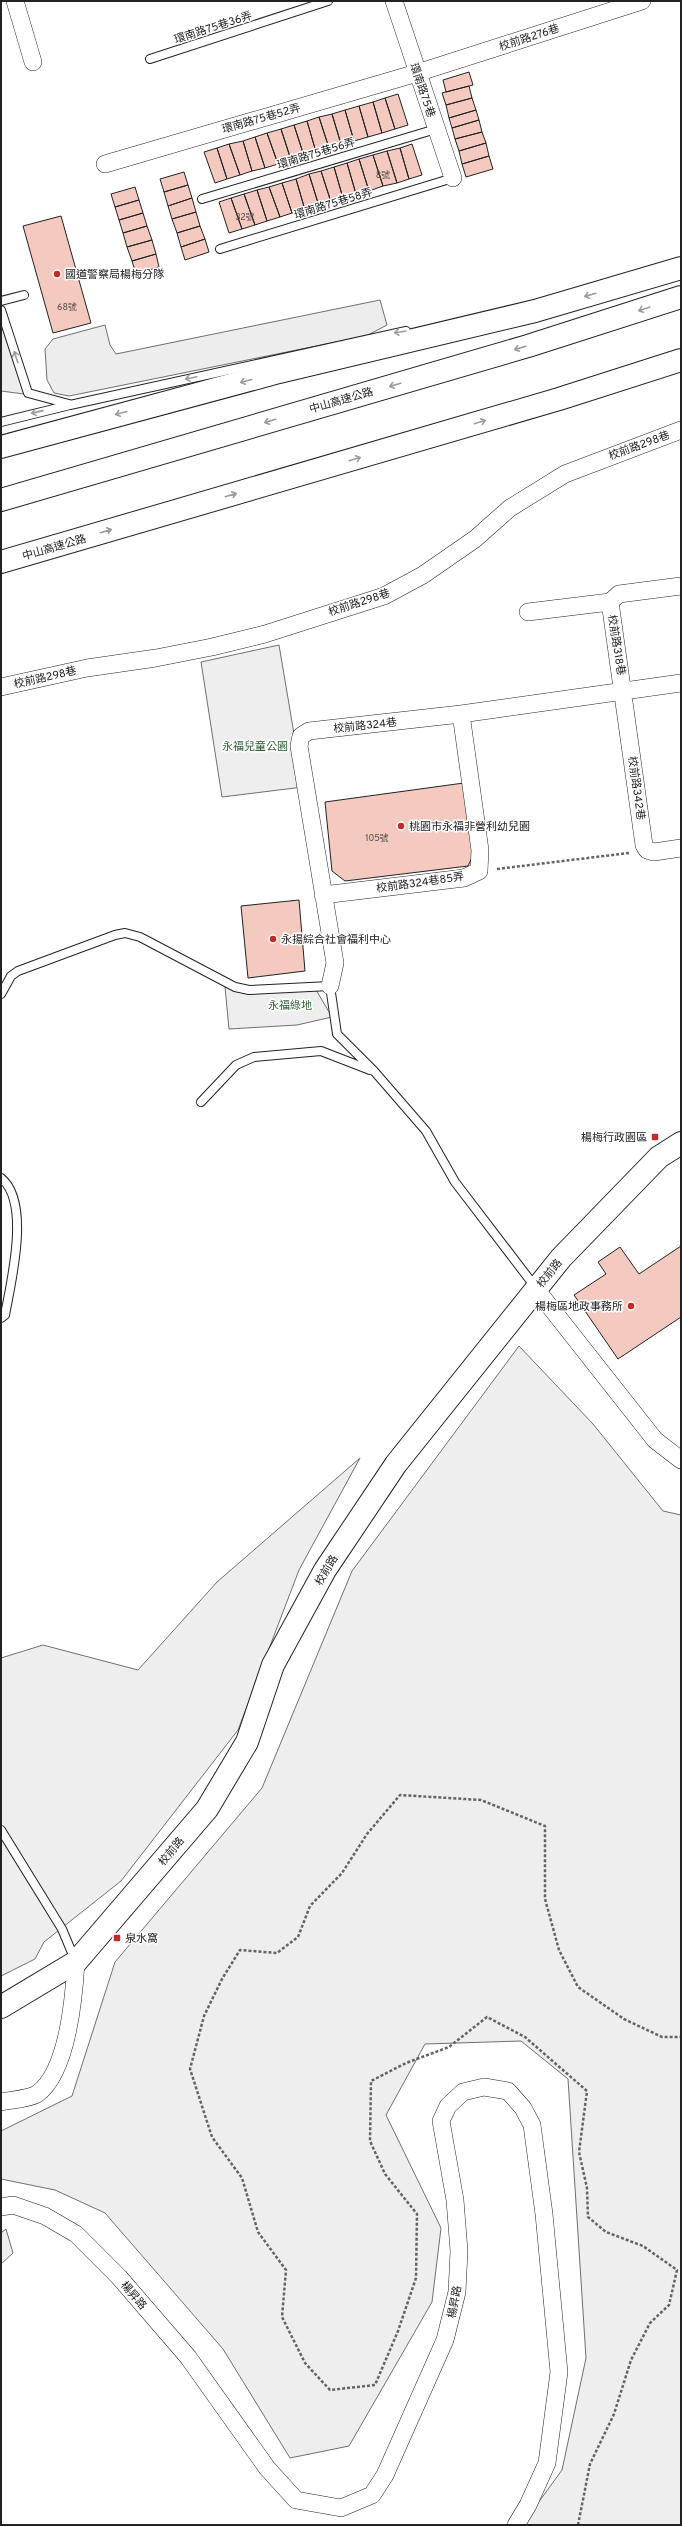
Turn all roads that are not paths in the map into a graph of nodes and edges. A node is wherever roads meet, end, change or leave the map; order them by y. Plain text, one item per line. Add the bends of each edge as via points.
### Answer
1 (15, 1) edge
2 (328, 1) edge
3 (394, 1) edge
4 (642, 1) edge
5 (150, 59) dead end
6 (33, 62) dead end
7 (417, 73) junction
8 (436, 129) junction
9 (105, 164) dead end
10 (453, 178) joint
11 (202, 199) dead end
12 (220, 249) dead end
13 (681, 268) edge
14 (24, 296) dead end
15 (681, 297) edge
16 (1, 301) edge
17 (1, 310) edge
18 (535, 311) junction
19 (681, 360) edge
20 (70, 405) junction
21 (1, 422) edge
22 (681, 430) edge
23 (1, 447) edge
24 (1, 500) edge
25 (1, 562) edge
26 (681, 586) edge
27 (610, 602) junction
28 (528, 612) dead end
29 (681, 682) edge
30 (1, 687) edge
31 (624, 691) junction
32 (460, 714) junction
33 (681, 848) edge
34 (323, 895) junction
35 (330, 986) junction
36 (1, 994) edge
37 (374, 1071) junction
38 (201, 1102) dead end
39 (681, 1143) edge
40 (1, 1178) edge
41 (536, 1289) junction
42 (1, 1318) edge
43 (681, 1460) edge
44 (1, 1830) edge
45 (76, 1962) junction
46 (1, 2007) edge
47 (1, 2102) edge
48 (1, 2206) edge
49 (516, 2525) edge

1 - 6 street
2 - 5 lane, 環南路75巷36弄
3 - 7 street, 環南路75巷
4 - 7 street, 校前路276巷
7 - 8 street, 環南路75巷
7 - 9 street, 環南路75巷52弄
8 - 10 street, 環南路75巷
8 - 11 lane, 環南路75巷56弄
10 - 12 lane, 環南路75巷58弄
13 -> 18 main road
14 - 16 lane
15 -> 24 main road, 中山高速公路 via 521,348
20 -> 17 lane via 28,393
18 -> 20 lane via 395,333
18 -> 23 main road via 279,372
25 -> 19 main road, 中山高速公路 via 521,410
20 -> 21 lane
22 - 30 street, 校前路298巷 via 565,474 510,508 475,539 423,575 384,596 265,634 212,647 87,668
26 - 27 street, 校前路318巷 via 619,594
27 - 28 street
27 - 31 street, 校前路318巷
29 - 31 street, 校前路324巷
31 - 32 street, 校前路324巷
31 - 33 street, 校前路342巷 via 644,845 647,850 654,852
32 - 34 street, 校前路324巷85弄 via 480,850 479,871 464,878
32 - 34 street, 校前路324巷 via 309,731 301,736 299,746
34 - 35 street, 校前路324巷 via 335,963
35 - 36 lane via 249,990 236,988 140,937 125,934 115,935 18,971 11,976
35 - 37 lane via 337,1034
37 - 38 lane via 321,1051 254,1057 236,1066
37 - 41 lane via 426,1131 455,1182
39 - 41 main road, 校前路 via 659,1157 561,1258
40 - 42 lane via 8,1184 15,1208 16,1256 5,1315
41 - 43 street via 655,1440
41 - 45 main road, 校前路 via 396,1464 324,1570 273,1665 247,1742 207,1809
44 - 45 lane via 62,1929
45 - 46 main road, 校前路
45 - 47 street via 73,2014 57,2069 37,2094
48 - 49 street, 楊昇路 via 13,2205 44,2216 76,2234 118,2277 188,2357 267,2468 296,2500 341,2508 372,2495 385,2475 446,2340 457,2292 459,2251 455,2200 441,2121 448,2106 463,2092 484,2087 508,2091 523,2108 532,2125 544,2214 559,2372 547,2463

